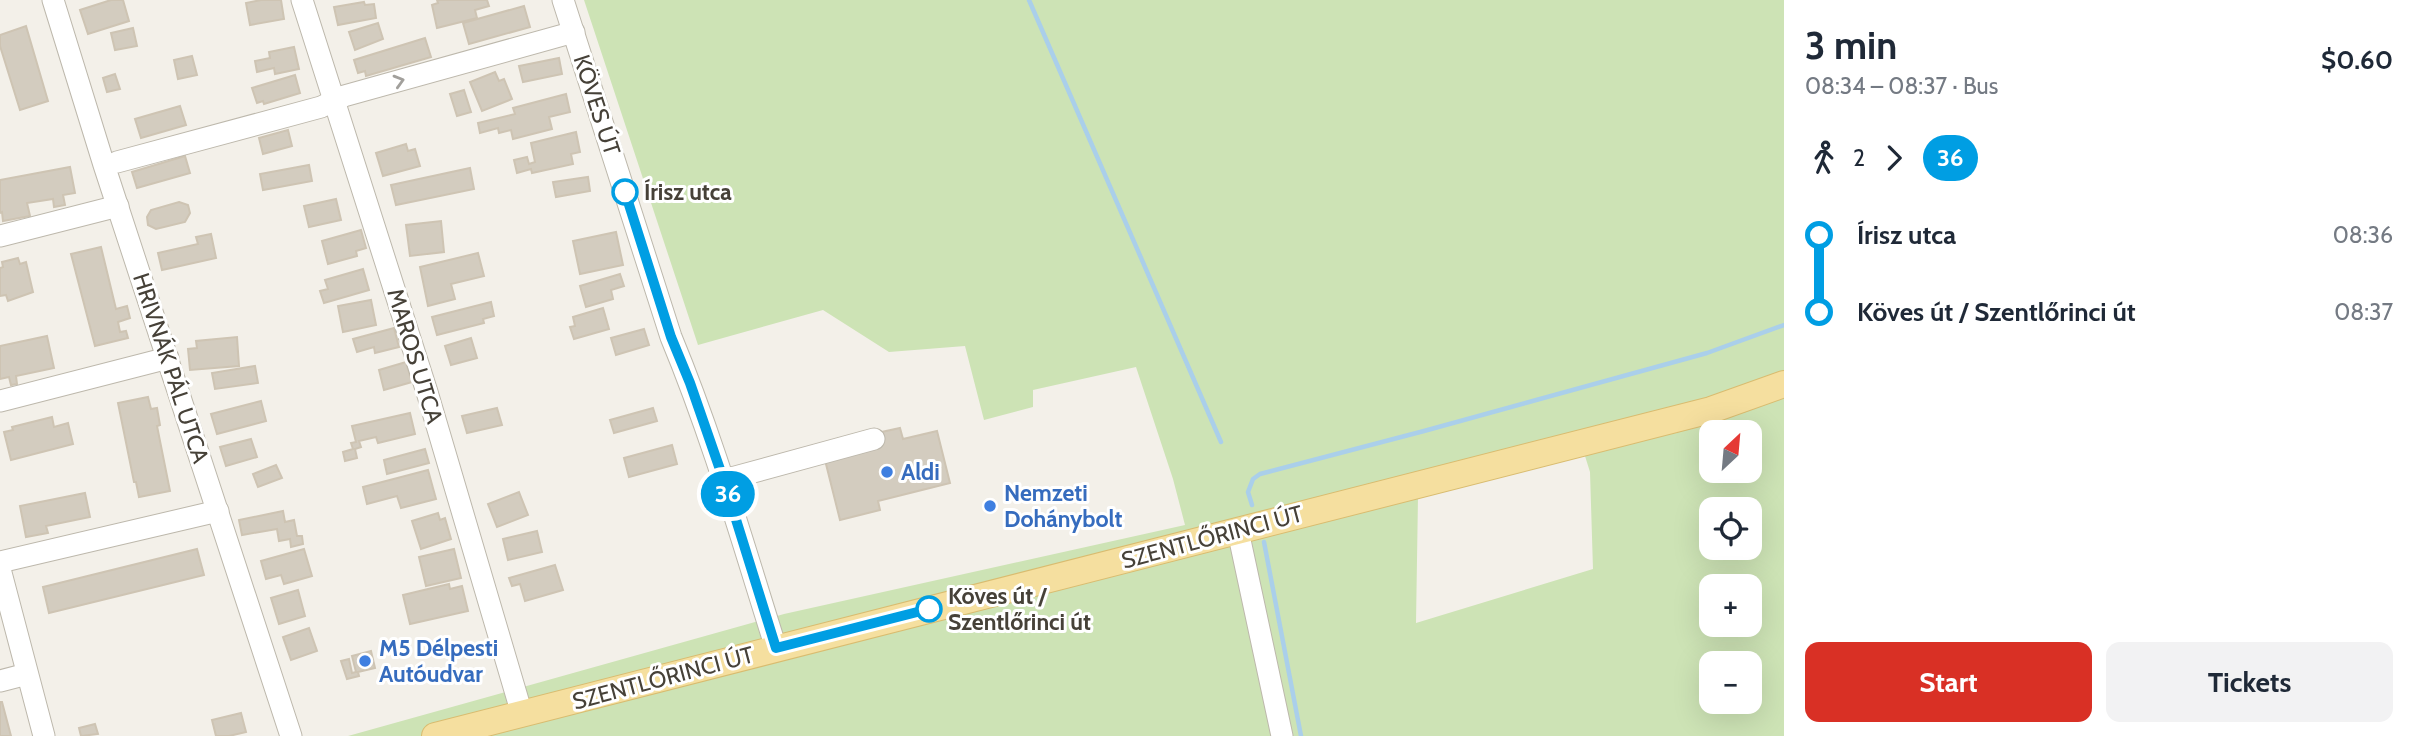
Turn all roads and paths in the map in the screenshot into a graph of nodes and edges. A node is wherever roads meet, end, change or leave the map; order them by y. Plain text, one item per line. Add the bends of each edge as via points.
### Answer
1 (53, 0) edge
2 (302, 0) edge
3 (563, 0) edge
4 (574, 32) junction
5 (334, 100) junction
6 (117, 162) dead end
7 (118, 206) junction
8 (0, 236) edge
9 (169, 358) junction
10 (1784, 384) edge
11 (0, 401) edge
12 (874, 439) dead end
13 (724, 481) junction
14 (218, 511) junction
15 (1238, 531) junction
16 (0, 562) edge
17 (0, 569) edge
18 (776, 648) junction
19 (27, 674) junction
20 (0, 681) edge
21 (522, 714) junction
22 (44, 736) edge
23 (291, 736) edge
24 (435, 736) edge
25 (1282, 736) edge

1 - 7 street, HRIVNÁK PÁL UTCA
2 - 5 street, MAROS UTCA
3 - 4 street, KÖVES ÚT
5 -> 4 street
4 - 13 street, KÖVES ÚT via 671,337
5 - 6 street
5 - 21 street, MAROS UTCA
7 - 8 street
7 - 9 street, HRIVNÁK PÁL UTCA
9 - 11 street
9 - 14 street, HRIVNÁK PÁL UTCA
10 - 15 main road, SZENTLŐRINCI ÚT via 1712,410
12 - 13 street
13 - 18 street, KÖVES ÚT
14 - 16 street
14 - 23 street, HRIVNÁK PÁL UTCA
15 - 18 main road, SZENTLŐRINCI ÚT
15 - 25 street
17 - 19 street
18 - 21 main road, SZENTLŐRINCI ÚT
19 - 20 street
19 - 22 street
21 - 24 main road, SZENTLŐRINCI ÚT

